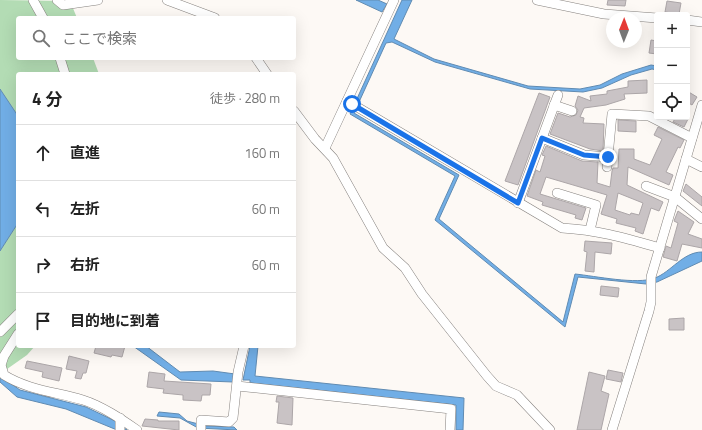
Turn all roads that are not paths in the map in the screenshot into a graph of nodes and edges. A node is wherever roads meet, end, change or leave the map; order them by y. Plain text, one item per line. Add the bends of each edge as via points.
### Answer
1 (33, 0) edge
2 (57, 0) edge
3 (98, 0) edge
4 (167, 0) edge
5 (394, 0) edge
6 (537, 0) edge
7 (42, 16) edge
8 (209, 16) edge
9 (654, 18) edge
10 (690, 20) edge
11 (702, 22) edge
12 (61, 60) edge
13 (257, 60) edge
14 (64, 72) edge
15 (266, 72) edge
16 (558, 95) dead end
17 (353, 104) junction
18 (554, 105) junction
19 (702, 105) edge
20 (572, 112) dead end
21 (296, 114) edge
22 (699, 127) edge
23 (542, 138) junction
24 (692, 138) junction
25 (325, 148) junction
26 (608, 157) junction
27 (686, 159) junction
28 (607, 167) dead end
29 (702, 167) edge
30 (646, 186) dead end
31 (557, 193) dead end
32 (675, 197) junction
33 (518, 203) junction
34 (702, 219) edge
35 (590, 230) junction
36 (660, 248) junction
37 (16, 316) edge
38 (0, 332) edge
39 (16, 338) edge
40 (244, 348) edge
41 (237, 386) junction
42 (120, 418) junction
43 (201, 427) edge
44 (120, 430) edge
45 (137, 430) edge
46 (450, 430) edge
47 (550, 430) edge
48 (612, 430) edge

1 - 7 street
2 - 3 street via 64,6
4 - 8 street
5 - 17 street
6 - 9 street via 604,14
10 - 11 street
12 - 14 street
13 - 15 street
16 - 18 street
17 - 25 street
17 - 33 street
18 - 20 street
18 - 23 street
19 - 22 street
21 - 25 street
22 - 24 street
23 - 26 street via 584,155
23 - 33 street
24 - 26 street via 649,116 612,114
24 - 27 street
25 - 47 street via 382,248 405,268 422,294 496,386 517,395
26 - 28 street
27 - 29 street
27 - 32 street
30 - 32 street
31 - 35 street via 596,205
32 - 34 street
32 - 36 street
33 - 35 street via 562,228
35 - 36 street
36 - 48 street via 651,281 650,311
37 - 38 street
39 - 42 street via 1,365 4,375 18,384 84,401
40 - 41 street
41 - 43 street via 233,418 229,422 201,420
41 - 46 street via 450,409
42 - 44 street
42 - 45 street

